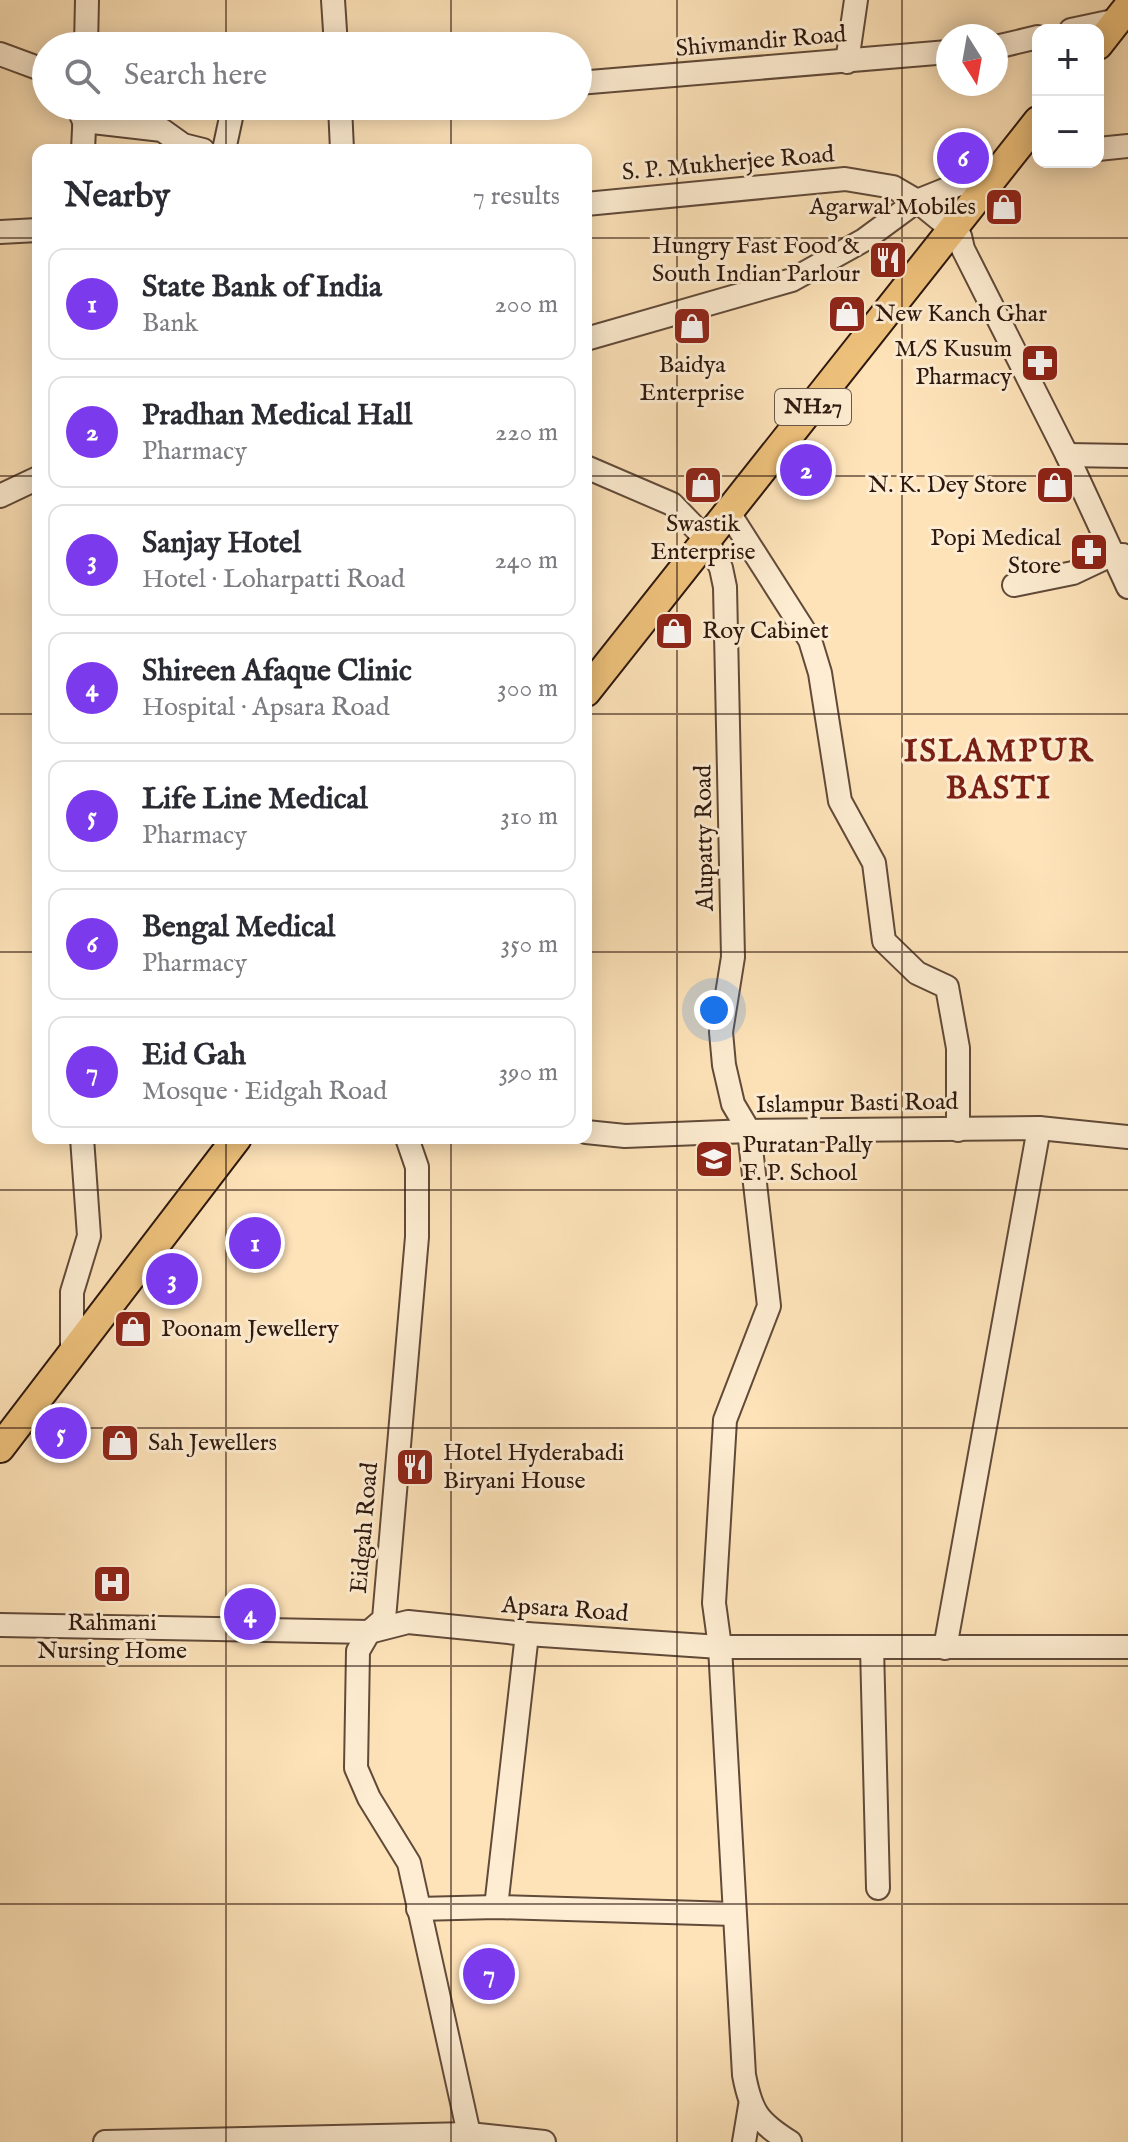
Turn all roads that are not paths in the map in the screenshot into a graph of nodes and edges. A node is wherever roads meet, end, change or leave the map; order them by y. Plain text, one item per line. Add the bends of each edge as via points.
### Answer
1 (87, 0) edge
2 (333, 0) edge
3 (856, 0) edge
4 (1123, 14) edge
5 (1090, 24) edge
6 (86, 32) edge
7 (335, 32) edge
8 (1032, 38) edge
9 (1104, 38) edge
10 (1008, 44) edge
11 (936, 53) edge
12 (0, 54) edge
13 (847, 62) junction
14 (32, 66) edge
15 (592, 82) edge
16 (82, 120) edge
17 (120, 120) edge
18 (230, 120) edge
19 (339, 120) edge
20 (1032, 134) edge
21 (83, 144) edge
22 (182, 144) edge
23 (225, 144) edge
24 (341, 144) edge
25 (1128, 146) edge
26 (1104, 148) edge
27 (993, 178) junction
28 (917, 201) junction
29 (592, 203) edge
30 (32, 230) edge
31 (0, 232) edge
32 (958, 240) junction
33 (592, 337) edge
34 (1067, 455) junction
35 (1128, 456) edge
36 (592, 470) edge
37 (32, 481) edge
38 (0, 496) edge
39 (729, 513) junction
40 (707, 540) junction
41 (1120, 555) edge
42 (1014, 585) dead end
43 (1128, 587) edge
44 (592, 684) edge
45 (1039, 1128) junction
46 (958, 1130) junction
47 (749, 1131) junction
48 (592, 1133) edge
49 (1128, 1137) edge
50 (82, 1144) edge
51 (232, 1144) edge
52 (409, 1144) edge
53 (72, 1354) junction
54 (9, 1423) edge
55 (0, 1448) edge
56 (0, 1625) edge
57 (369, 1632) junction
58 (527, 1634) junction
59 (720, 1647) junction
60 (872, 1647) junction
61 (1128, 1647) edge
62 (945, 1648) junction
63 (878, 1888) dead end
64 (496, 1907) junction
65 (418, 1909) junction
66 (734, 1914) junction
67 (750, 2106) junction
68 (469, 2134) junction
69 (192, 2141) edge
70 (531, 2141) edge
71 (105, 2142) edge
72 (744, 2142) edge
73 (790, 2142) edge

1 - 6 street
2 - 7 street
3 - 13 street
4 - 5 street
4 - 9 main road
8 - 10 street
11 - 13 street, Shivmandir Road
12 - 14 street
13 - 15 street, Shivmandir Road
16 - 21 street
17 - 22 street via 162,130
18 - 23 street
19 - 24 street
20 - 27 main road, NH27
25 - 26 street
27 - 28 street
27 - 32 main road, NH27
28 - 29 street, S. P. Mukherjee Road via 893,187 845,179
28 - 32 street, S. P. Mukherjee Road
28 - 33 street via 864,240 792,280
30 - 31 street
32 - 34 street
32 - 39 main road, NH27
34 - 35 street
34 - 41 street
36 - 40 street via 672,504
37 - 38 street
39 - 40 main road, NH27
39 - 46 street via 810,640 840,801 874,863 884,941 917,973 947,987 958,1048
40 - 44 main road, NH27
40 - 47 street, Alupatty Road via 725,587 733,957 721,1032 733,1104
41 - 42 street via 1073,573
41 - 43 street
45 - 46 street, Islampur Basti Road
45 - 49 street, Islampur Basti Road
45 - 62 street
46 - 47 street, Islampur Basti Road
47 - 48 street, Islampur Basti Road
47 - 59 street via 769,1306 725,1420 714,1603
50 - 53 street via 89,1236 72,1292
51 - 53 main road
52 - 57 street, Eidgah Road via 417,1167 417,1237 384,1619
53 - 54 main road
54 - 55 main road
56 - 57 street, Apsara Road
57 - 58 street, Apsara Road via 408,1622
57 - 65 street, Eidgah Road via 358,1651 356,1768 409,1863
58 - 59 street, Apsara Road
58 - 64 street
59 - 60 street, Apsara Road
59 - 66 street
60 - 62 street, Apsara Road
60 - 63 street
61 - 62 street, Apsara Road
64 - 65 street
64 - 66 street
65 - 68 street, Eidgah Road
66 - 67 street
67 - 72 street
67 - 73 street via 770,2130
68 - 69 street
68 - 70 street
69 - 71 street

